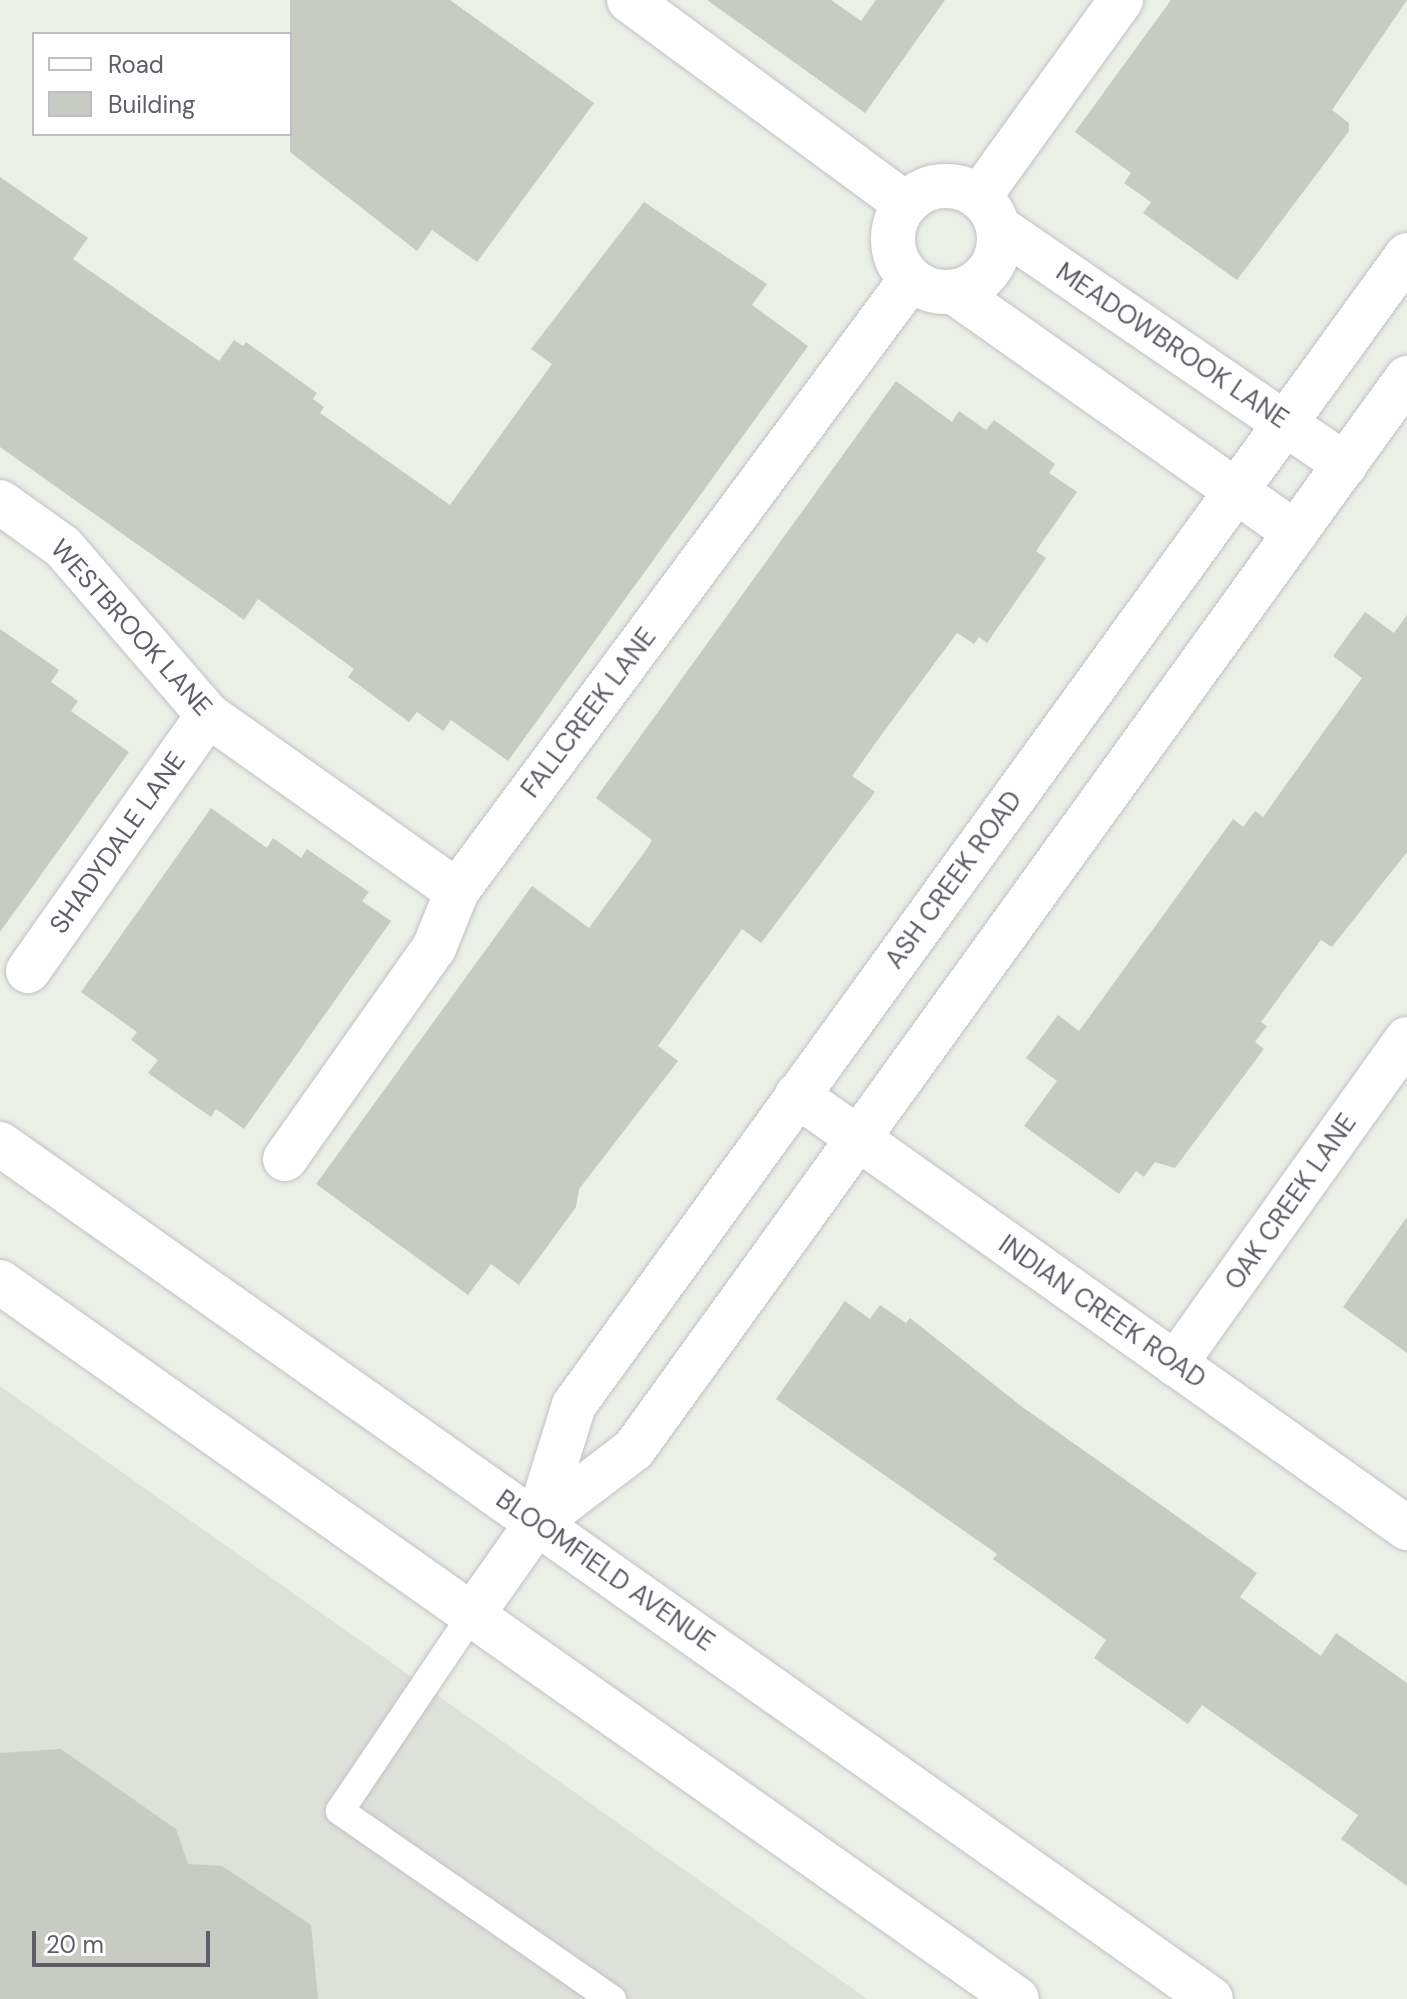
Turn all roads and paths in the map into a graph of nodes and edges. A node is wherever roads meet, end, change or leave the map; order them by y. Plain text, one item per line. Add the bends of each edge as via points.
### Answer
1 (629, 0) edge
2 (1121, 0) edge
3 (906, 204) junction
4 (989, 212) junction
5 (1407, 255) edge
6 (911, 279) junction
7 (954, 292) junction
8 (1407, 378) edge
9 (1286, 423) junction
10 (1345, 465) junction
11 (1237, 491) junction
12 (0, 502) edge
13 (1296, 533) junction
14 (208, 715) junction
15 (457, 891) junction
16 (28, 971) dead end
17 (1407, 1039) edge
18 (797, 1095) junction
19 (858, 1139) junction
20 (0, 1144) edge
21 (285, 1159) dead end
22 (0, 1282) edge
23 (1175, 1364) junction
24 (537, 1523) junction
25 (1407, 1528) edge
26 (472, 1615) junction
27 (612, 1999) edge
28 (1017, 1999) edge
29 (1211, 1999) edge

1 - 3 street
2 - 4 street
3 - 4 street via 945,185
3 - 6 street via 892,244
4 - 7 street via 993,263 969,288
4 - 9 street, MEADOWBROOK LANE
5 - 9 street, ASH CREEK ROAD
6 - 7 street
6 - 15 street, FALLCREEK LANE
7 - 11 street
8 - 10 street, ASH CREEK ROAD
9 - 10 street, MEADOWBROOK LANE
9 - 11 street, ASH CREEK ROAD
10 - 13 street, ASH CREEK ROAD
11 - 13 street
11 - 18 street, ASH CREEK ROAD
12 - 14 street, WESTBROOK LANE via 63,547
13 - 19 street, ASH CREEK ROAD
14 - 15 street, WESTBROOK LANE
14 - 16 street, SHADYDALE LANE
15 - 21 street, FALLCREEK LANE via 434,948
17 - 23 street, OAK CREEK LANE
18 - 19 street, INDIAN CREEK ROAD
18 - 24 street, ASH CREEK ROAD via 574,1405
19 - 23 street, INDIAN CREEK ROAD
19 - 24 street, ASH CREEK ROAD via 634,1449
20 - 24 street, BLOOMFIELD AVENUE
22 - 26 street
23 - 25 street, INDIAN CREEK ROAD
24 - 26 street, ASH CREEK ROAD
24 - 29 street, BLOOMFIELD AVENUE
26 - 27 lane via 340,1811
26 - 28 street

